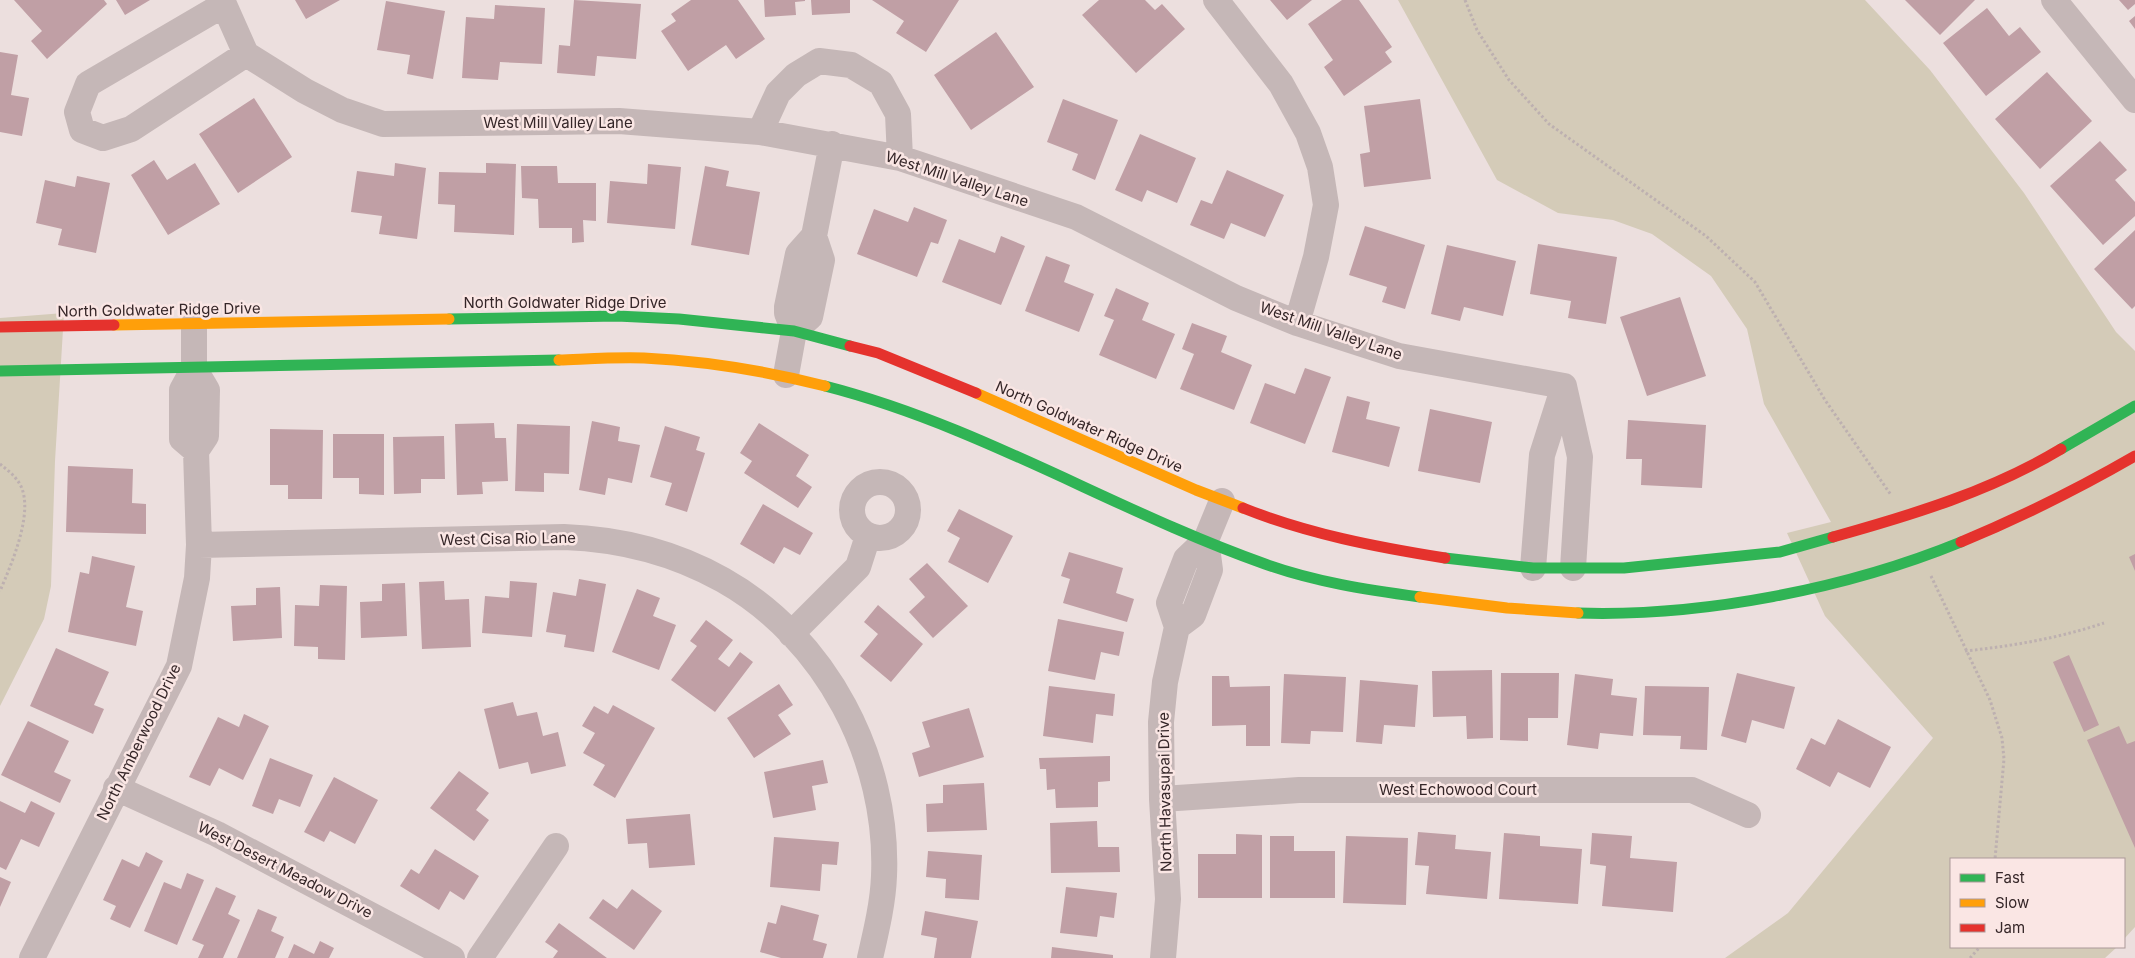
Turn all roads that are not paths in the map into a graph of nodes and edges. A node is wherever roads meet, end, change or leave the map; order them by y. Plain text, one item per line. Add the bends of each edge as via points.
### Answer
1 (1216, 0) edge
2 (2054, 0) edge
3 (222, 3) edge
4 (246, 54) junction
5 (2135, 100) edge
6 (760, 132) junction
7 (832, 144) junction
8 (900, 158) junction
9 (1297, 323) junction
10 (194, 324) junction
11 (0, 328) edge
12 (794, 331) junction
13 (194, 368) junction
14 (0, 370) edge
15 (786, 375) junction
16 (1564, 386) junction
17 (2135, 406) edge
18 (2135, 456) edge
19 (1222, 501) junction
20 (868, 536) dead end
21 (1206, 540) junction
22 (199, 545) junction
23 (1533, 568) junction
24 (1573, 568) junction
25 (791, 634) junction
26 (116, 788) junction
27 (1162, 799) junction
28 (1748, 815) dead end
29 (556, 846) dead end
30 (32, 958) edge
31 (452, 958) edge
32 (480, 958) edge
33 (870, 958) edge
34 (1163, 958) edge

1 - 9 street via 1281,84 1308,133 1320,167 1326,204 1316,257
2 - 5 street
3 - 4 street
3 - 4 street via 88,84 77,112 82,130 103,138 131,129
4 - 6 street, West Mill Valley Lane via 342,110 383,124 619,122
6 - 7 street, West Mill Valley Lane
6 - 8 street via 778,93 796,75 819,61 851,65 881,83 898,114
7 - 8 street, West Mill Valley Lane
7 - 12 street via 814,236 822,260 810,317
8 - 9 street, West Mill Valley Lane via 1076,217 1236,298
9 - 16 street, West Mill Valley Lane via 1399,356
10 - 11 street, North Goldwater Ridge Drive
10 - 12 street, North Goldwater Ridge Drive via 617,316
10 - 13 street
12 - 15 street
12 - 19 street, North Goldwater Ridge Drive via 878,353 931,372
13 - 14 street
13 - 15 street via 642,358 683,360
13 - 22 street, North Amberwood Drive via 207,390 206,436 196,452
15 - 21 street via 855,393 964,432
16 - 23 street via 1542,455
16 - 24 street via 1580,458
17 - 24 street, North Goldwater Ridge Drive via 2042,460 1918,513 1780,552 1624,568
18 - 21 street via 2038,510 1902,563 1811,588 1733,602 1631,613 1499,609 1362,589 1267,565
19 - 21 street, North Havasupai Drive
19 - 23 street, North Goldwater Ridge Drive via 1270,519 1370,546
20 - 25 street via 858,567
21 - 27 street, North Havasupai Drive via 1210,570 1193,614 1177,627 1165,682 1161,722
22 - 25 street, West Cisa Rio Lane via 564,536 597,538 640,547 723,580
22 - 26 street, North Amberwood Drive via 197,578 179,666
23 - 24 street, North Goldwater Ridge Drive
25 - 33 street, West Cisa Rio Lane via 836,692 870,765 880,807 884,876
26 - 30 street, North Amberwood Drive
26 - 31 street, West Desert Meadow Drive via 217,834
27 - 28 street, West Echowood Court via 1299,790 1692,790
27 - 34 street, North Havasupai Drive via 1168,898
29 - 32 street

